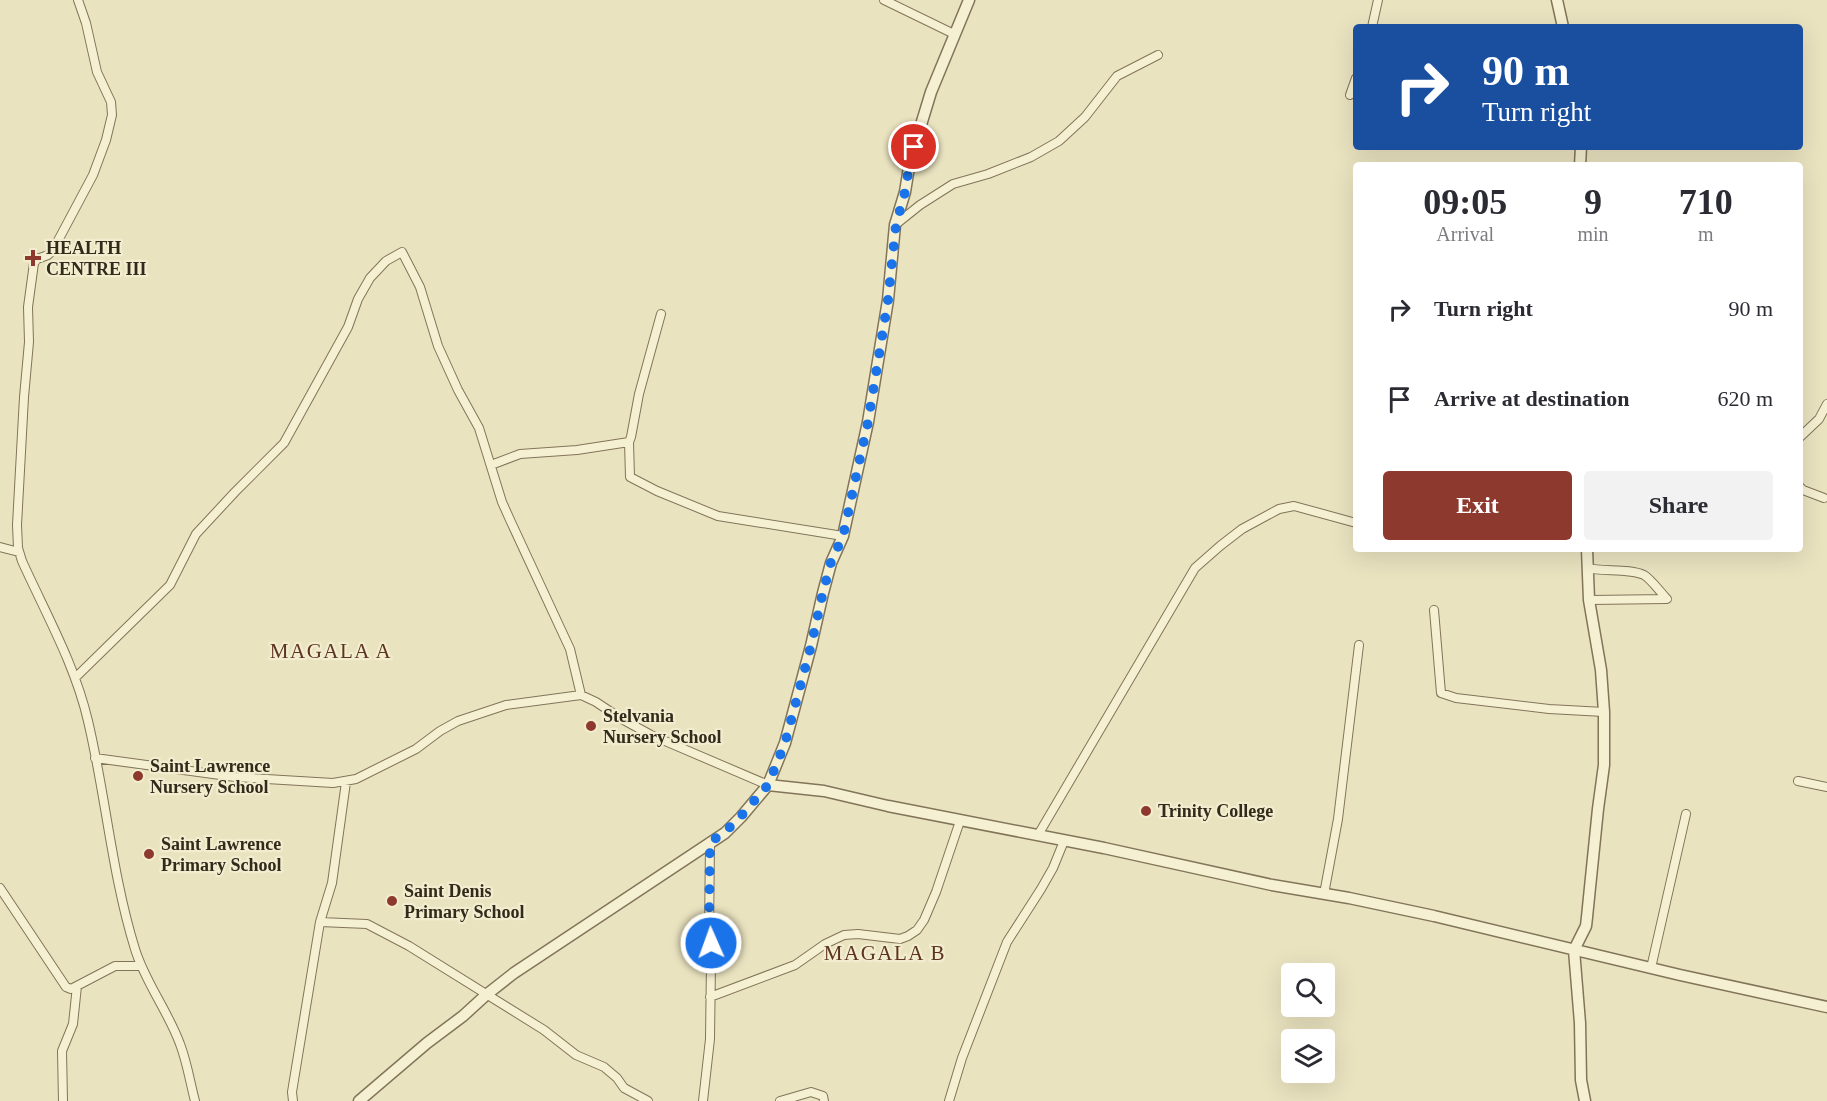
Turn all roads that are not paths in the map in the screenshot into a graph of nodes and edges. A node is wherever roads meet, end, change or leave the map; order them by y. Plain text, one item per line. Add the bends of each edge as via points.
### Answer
1 (78, 0) edge
2 (884, 0) edge
3 (969, 0) edge
4 (1378, 0) edge
5 (1557, 0) edge
6 (1373, 24) edge
7 (1562, 24) edge
8 (954, 34) junction
9 (1158, 55) dead end
10 (1353, 86) edge
11 (1350, 95) dead end
12 (896, 225) junction
13 (661, 314) dead end
14 (1827, 404) edge
15 (1803, 434) edge
16 (628, 442) junction
17 (491, 465) junction
18 (1803, 490) edge
19 (1824, 498) dead end
20 (1353, 522) edge
21 (843, 536) junction
22 (0, 547) edge
23 (19, 552) junction
24 (1587, 552) edge
25 (1587, 568) junction
26 (1589, 600) junction
27 (1434, 610) dead end
28 (1359, 645) dead end
29 (75, 678) junction
30 (581, 695) junction
31 (1604, 712) junction
32 (95, 758) junction
33 (1798, 781) dead end
34 (346, 782) junction
35 (768, 785) junction
36 (1827, 787) edge
37 (1686, 814) dead end
38 (960, 821) junction
39 (1038, 835) junction
40 (1065, 841) junction
41 (710, 842) junction
42 (0, 888) edge
43 (1324, 894) junction
44 (320, 922) junction
45 (1574, 950) junction
46 (141, 966) junction
47 (1651, 968) junction
48 (77, 986) junction
49 (486, 994) junction
50 (710, 997) junction
51 (1827, 1007) edge
52 (63, 1101) edge
53 (195, 1101) edge
54 (292, 1101) edge
55 (359, 1101) edge
56 (648, 1101) edge
57 (704, 1101) edge
58 (780, 1101) edge
59 (824, 1101) edge
60 (949, 1101) edge
61 (1585, 1101) edge

1 - 23 street via 112,115 93,175 53,250 34,263 28,307
2 - 8 street
3 - 8 street
4 - 6 street
5 - 7 street
8 - 12 street via 918,132
9 - 12 street via 1117,76 1085,117 1059,141 1031,157 953,184
10 - 11 street
12 - 21 street via 868,422
13 - 16 street
14 - 15 street via 1819,419
16 - 17 street via 520,454
16 - 21 street via 630,477 657,490 718,516
17 - 29 street via 479,428 438,346 420,287 402,252 386,261 370,278 348,327 284,443 196,534 170,585
17 - 30 street via 502,502 570,649
18 - 19 street
20 - 39 street via 1294,506 1280,509 1242,529 1196,568
21 - 35 street via 825,583 785,743
22 - 23 street
23 - 29 street
24 - 25 street
25 - 26 street
25 - 26 street via 1644,575 1667,599
26 - 31 street
27 - 31 street via 1441,693 1549,709
28 - 43 street via 1338,819
29 - 32 street
30 - 34 street via 487,710 458,721 416,749
30 - 35 street via 651,735
31 - 45 street via 1604,765 1586,926
32 - 34 street via 235,777
32 - 46 street via 128,924
33 - 36 street
34 - 44 street via 332,883
35 - 38 street via 824,791
35 - 41 street via 724,833
37 - 47 street
38 - 39 street
38 - 50 street via 936,891 917,930 900,939 844,935 795,965
39 - 40 street
40 - 43 street
40 - 60 street via 1049,875 1007,942
41 - 49 street
41 - 50 street
42 - 48 street via 66,987
43 - 45 street
44 - 49 street via 367,924
44 - 54 street
45 - 47 street
45 - 61 street
46 - 48 street via 115,966
46 - 53 street via 180,1044
47 - 51 street
48 - 52 street via 73,1024 62,1051
49 - 55 street
49 - 56 street via 576,1055 604,1067 627,1090
50 - 57 street
58 - 59 street via 811,1092 823,1096

